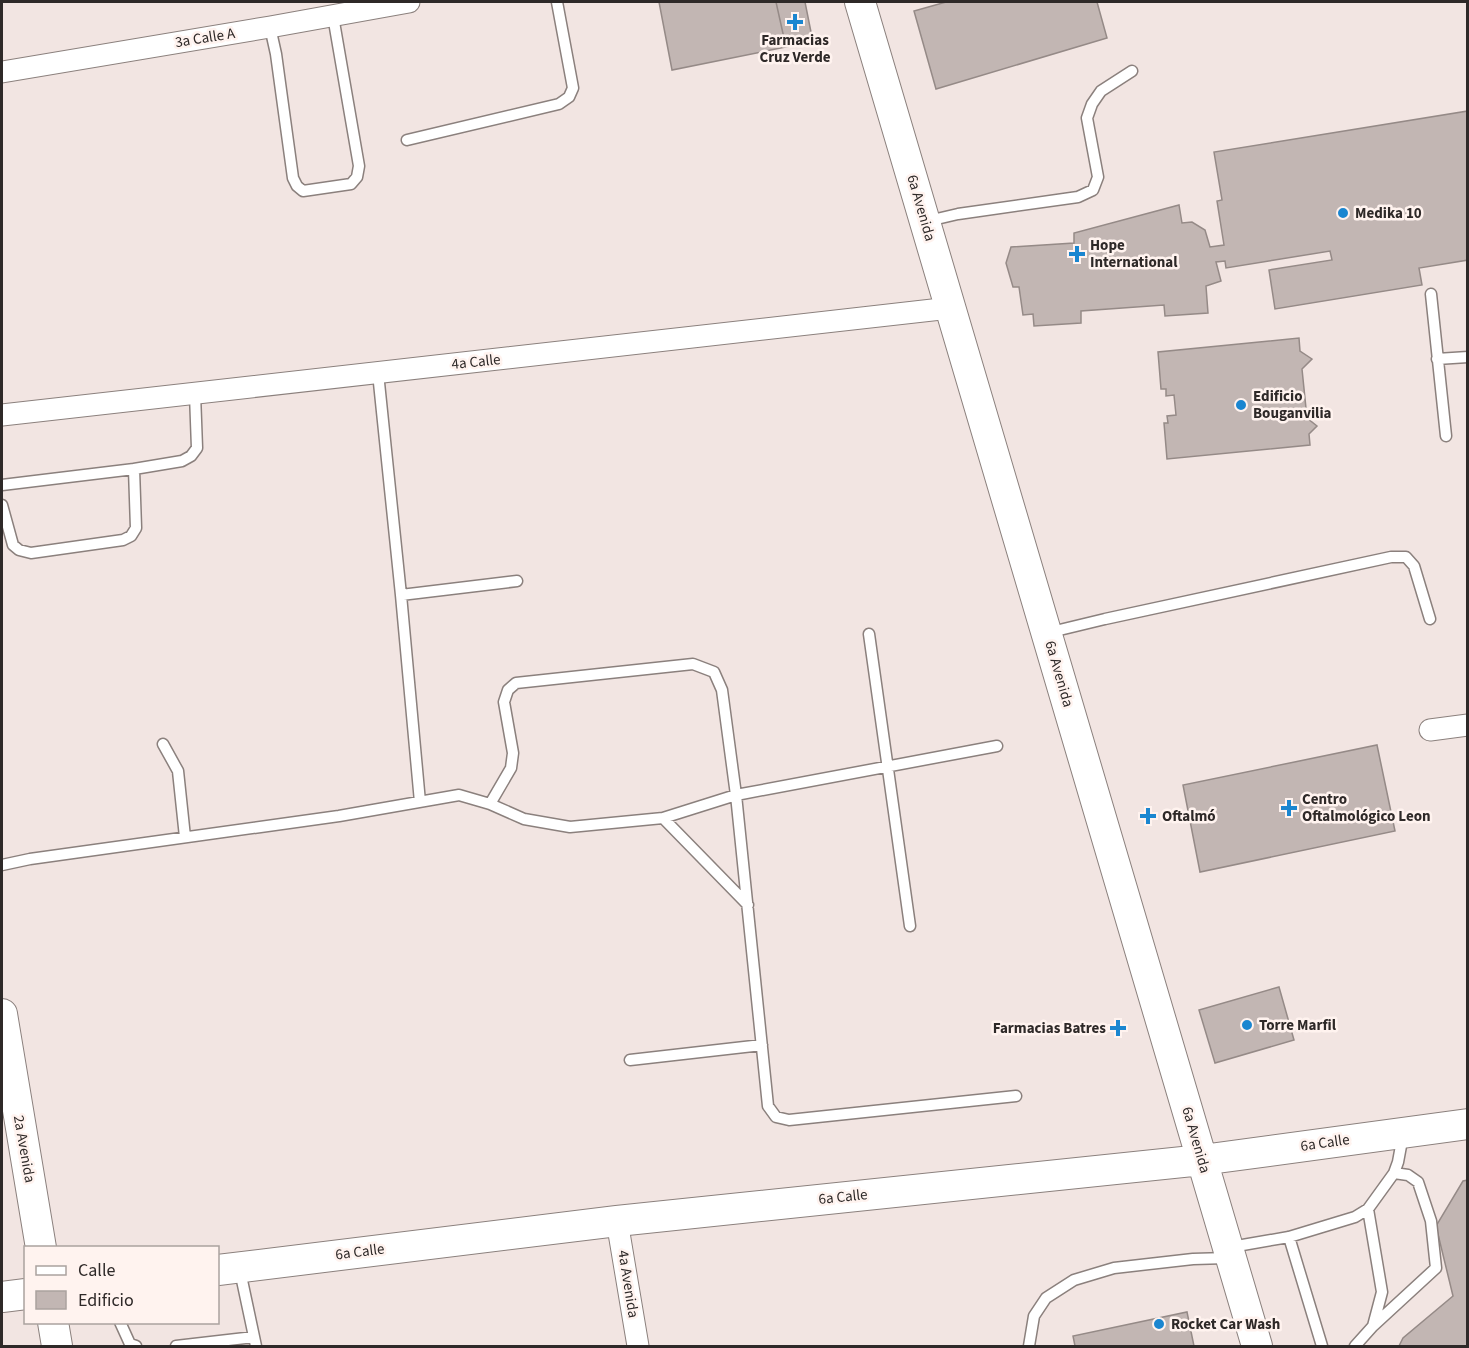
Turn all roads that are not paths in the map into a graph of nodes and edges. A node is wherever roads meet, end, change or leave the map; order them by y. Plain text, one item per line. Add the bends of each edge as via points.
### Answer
1 (409, 2) edge
2 (557, 2) edge
3 (860, 2) edge
4 (333, 16) junction
5 (270, 27) junction
6 (1132, 71) dead end
7 (2, 72) edge
8 (407, 140) dead end
9 (925, 222) junction
10 (1431, 294) dead end
11 (950, 308) junction
12 (1467, 357) edge
13 (1437, 359) junction
14 (378, 373) junction
15 (195, 394) junction
16 (2, 415) edge
17 (1446, 436) dead end
18 (134, 469) junction
19 (2, 485) edge
20 (2, 505) edge
21 (517, 581) dead end
22 (401, 595) junction
23 (1430, 619) dead end
24 (1047, 633) junction
25 (870, 634) dead end
26 (1467, 725) edge
27 (1430, 730) dead end
28 (163, 744) dead end
29 (997, 746) dead end
30 (887, 767) junction
31 (736, 795) junction
32 (420, 802) junction
33 (490, 804) junction
34 (663, 818) junction
35 (185, 837) junction
36 (2, 865) edge
37 (748, 905) junction
38 (910, 926) dead end
39 (2, 1014) edge
40 (762, 1045) junction
41 (630, 1060) dead end
42 (1016, 1096) dead end
43 (1467, 1124) edge
44 (1403, 1133) junction
45 (1202, 1160) junction
46 (1394, 1173) junction
47 (1368, 1209) junction
48 (617, 1221) junction
49 (1289, 1237) junction
50 (41, 1246) edge
51 (1229, 1253) junction
52 (228, 1269) edge
53 (24, 1294) edge
54 (2, 1297) edge
55 (53, 1324) edge
56 (120, 1324) edge
57 (1373, 1326) junction
58 (255, 1342) edge
59 (57, 1347) edge
60 (135, 1347) edge
61 (176, 1347) edge
62 (638, 1347) edge
63 (1029, 1347) edge
64 (1257, 1347) edge
65 (1322, 1347) edge
66 (1354, 1347) edge

1 - 4 street, 3a Calle A
2 - 8 lane via 573,88 569,97 559,104
3 - 9 street, 6a Avenida
4 - 5 street, 3a Calle A
4 - 5 lane via 359,166 351,184 303,191 292,178
5 - 7 street, 3a Calle A
6 - 9 lane via 1101,91 1087,118 1098,177 1093,190 1078,197
9 - 11 street, 6a Avenida
10 - 13 lane
11 - 14 street, 4a Calle
11 - 24 street, 6a Avenida
12 - 13 lane
13 - 17 lane
14 - 15 street, 4a Calle
14 - 22 lane
15 - 16 street, 4a Calle
15 - 18 lane via 197,448 191,456
18 - 19 lane
18 - 20 lane via 136,528 123,540 31,553 20,550 13,545
21 - 22 lane
22 - 32 lane
23 - 24 lane via 1414,566 1406,557 1398,557
24 - 45 street, 6a Avenida
25 - 30 lane
26 - 27 street
28 - 35 lane via 178,771
29 - 30 lane
30 - 31 lane
30 - 38 lane
31 - 33 lane via 723,690 714,672 693,664 516,683 508,690 504,702 513,753 511,768
31 - 34 lane
31 - 37 lane
32 - 33 lane via 459,795
32 - 35 lane
33 - 34 lane via 524,819 570,827
34 - 37 lane
35 - 36 lane
37 - 40 lane
39 - 50 street, 2a Avenida
40 - 41 lane
40 - 42 lane via 768,1106 776,1117 789,1120
43 - 44 street, 6a Calle
44 - 45 street, 6a Calle
44 - 46 lane
45 - 48 street, 6a Calle
45 - 51 street, 6a Avenida
46 - 47 lane
46 - 57 lane via 1418,1182 1431,1221 1436,1268
47 - 49 lane via 1355,1217
47 - 57 lane via 1382,1292
48 - 52 street, 6a Calle
48 - 62 street, 4a Avenida
49 - 51 lane
49 - 65 lane
51 - 63 lane via 1114,1268 1074,1280 1046,1298 1034,1316
51 - 64 street, 6a Avenida
52 - 58 lane
53 - 54 street
55 - 59 street
56 - 60 lane
57 - 66 lane
58 - 61 lane

